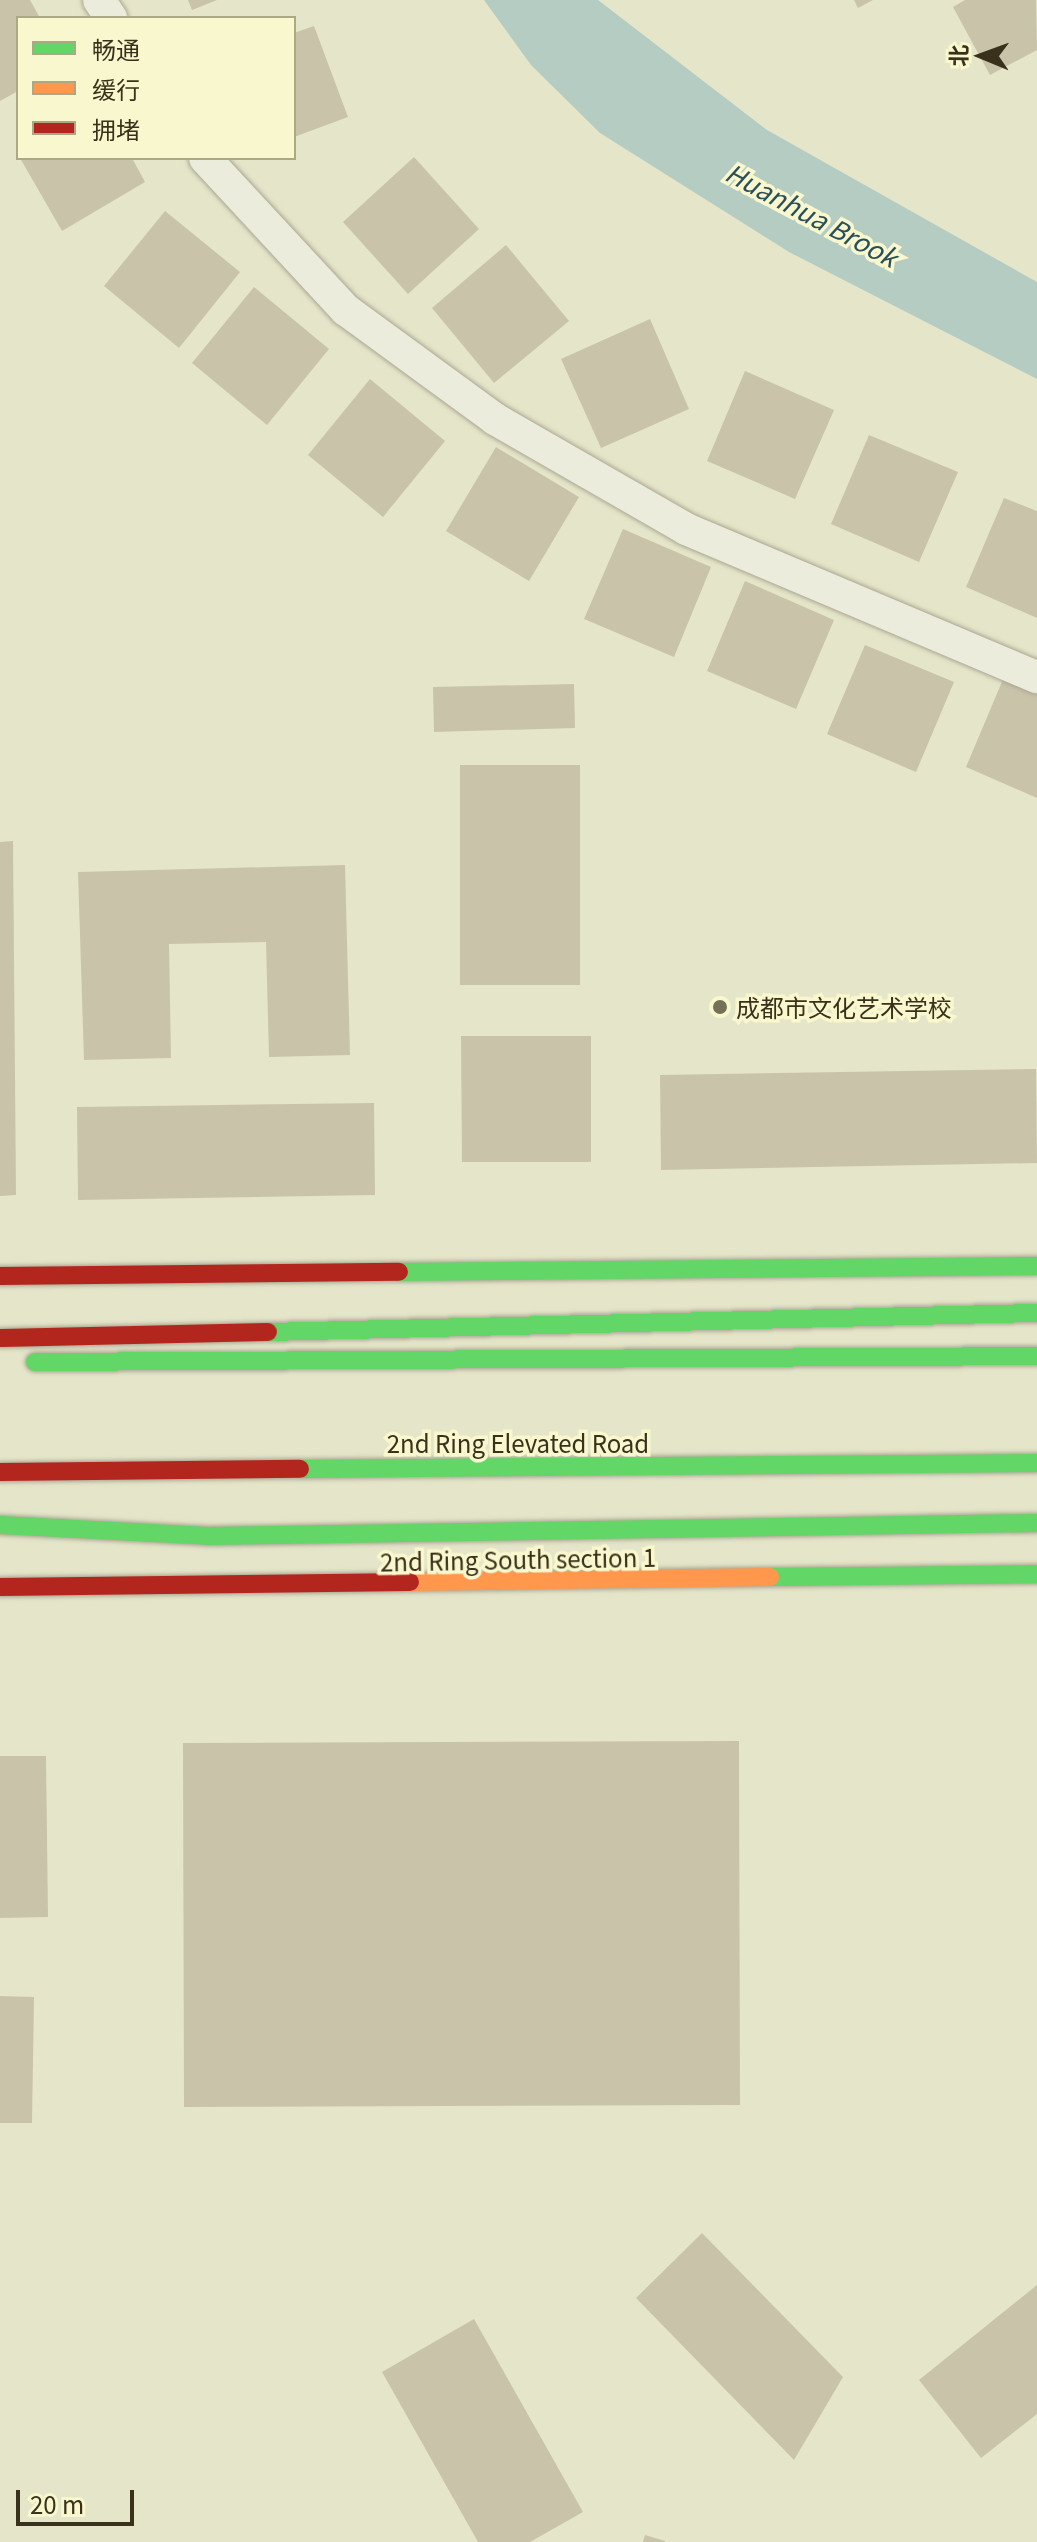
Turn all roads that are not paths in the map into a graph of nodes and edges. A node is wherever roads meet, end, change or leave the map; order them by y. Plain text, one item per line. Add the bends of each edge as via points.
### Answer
1 (207, 160) edge
2 (1037, 677) edge
3 (1037, 1266) edge
4 (0, 1276) edge
5 (1037, 1313) edge
6 (0, 1338) edge
7 (1037, 1356) edge
8 (16, 1362) dead end
9 (1037, 1463) edge
10 (0, 1472) edge
11 (1037, 1523) edge
12 (0, 1525) edge
13 (1037, 1574) edge
14 (0, 1587) edge

1 - 2 street via 346,310 495,419 686,529
3 - 4 main road
5 - 6 main road
7 - 8 main road
9 - 10 main road, 2nd Ring Elevated Road
11 - 12 main road via 208,1536
13 - 14 main road, 2nd Ring South section 1

